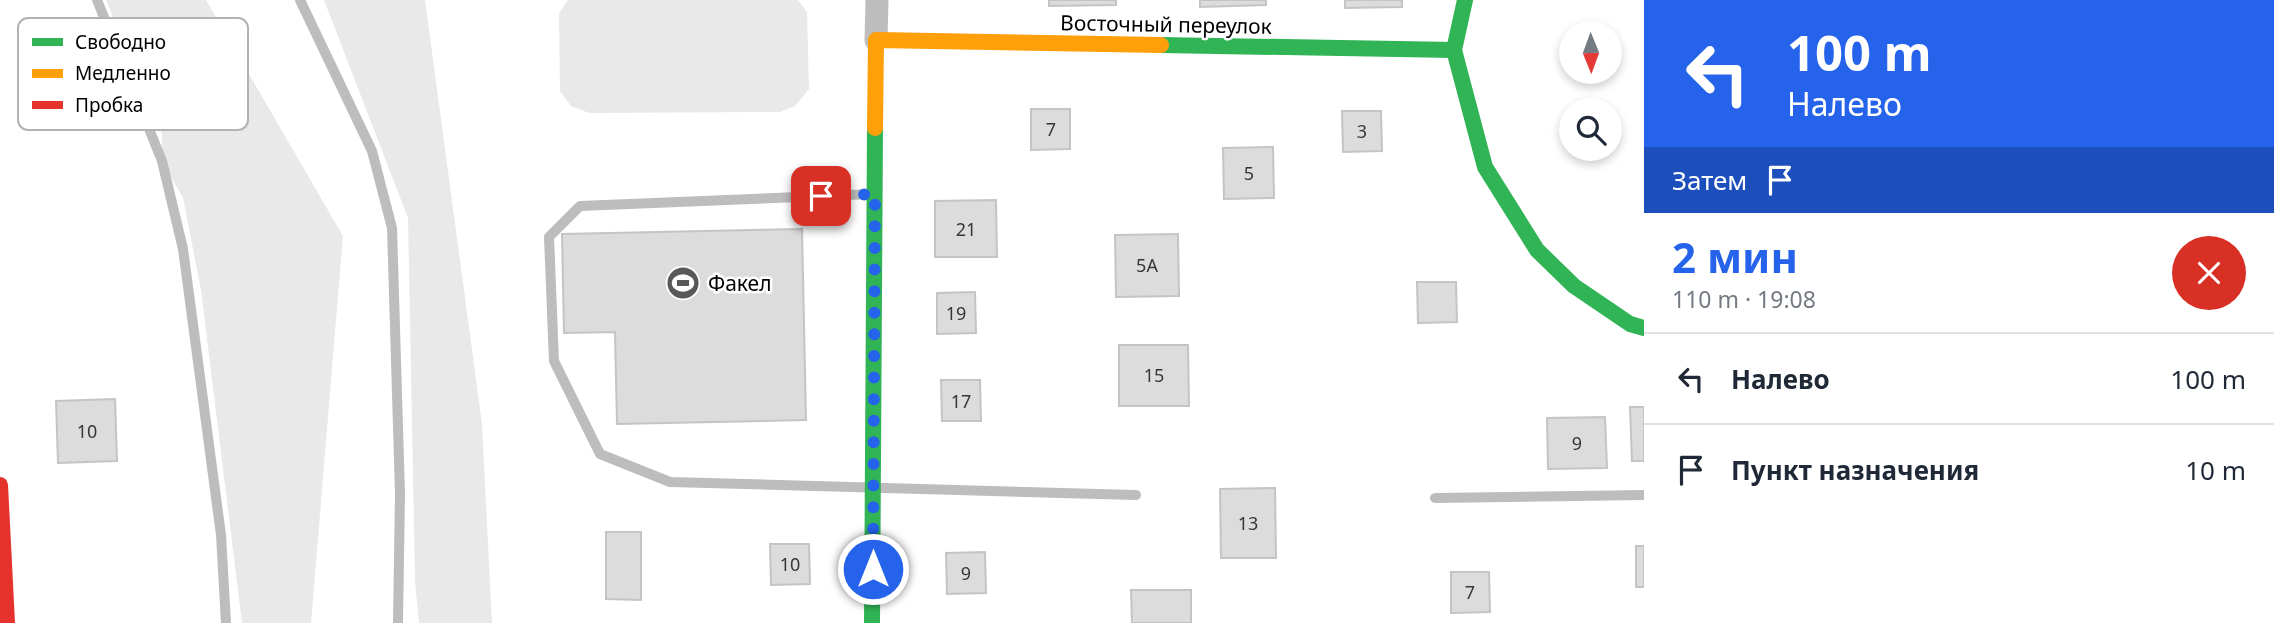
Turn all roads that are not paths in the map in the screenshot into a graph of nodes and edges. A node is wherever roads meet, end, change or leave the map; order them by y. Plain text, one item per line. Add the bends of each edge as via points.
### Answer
1 (97, 0) edge
2 (300, 0) edge
3 (877, 0) edge
4 (1465, 0) edge
5 (104, 18) edge
6 (876, 40) junction
7 (1454, 50) junction
8 (149, 130) edge
9 (875, 194) junction
10 (1644, 328) edge
11 (0, 485) edge
12 (873, 488) junction
13 (1136, 495) dead end
14 (1644, 495) edge
15 (1435, 498) dead end
16 (1, 523) edge
17 (7, 623) edge
18 (226, 623) edge
19 (398, 623) edge
20 (872, 623) edge

1 - 5 lane
2 - 19 lane via 372,151 392,228 400,492
3 - 6 street
4 - 7 street
6 - 7 street, Восточный переулок
6 - 9 street
7 - 10 street via 1485,167 1537,250 1574,286 1630,324
8 - 18 lane via 162,161 183,249 221,535
9 - 12 street
9 - 12 lane via 580,206 549,237 555,361 600,454 670,482
11 - 16 street
12 - 13 lane
12 - 20 street
14 - 15 lane
16 - 17 street

